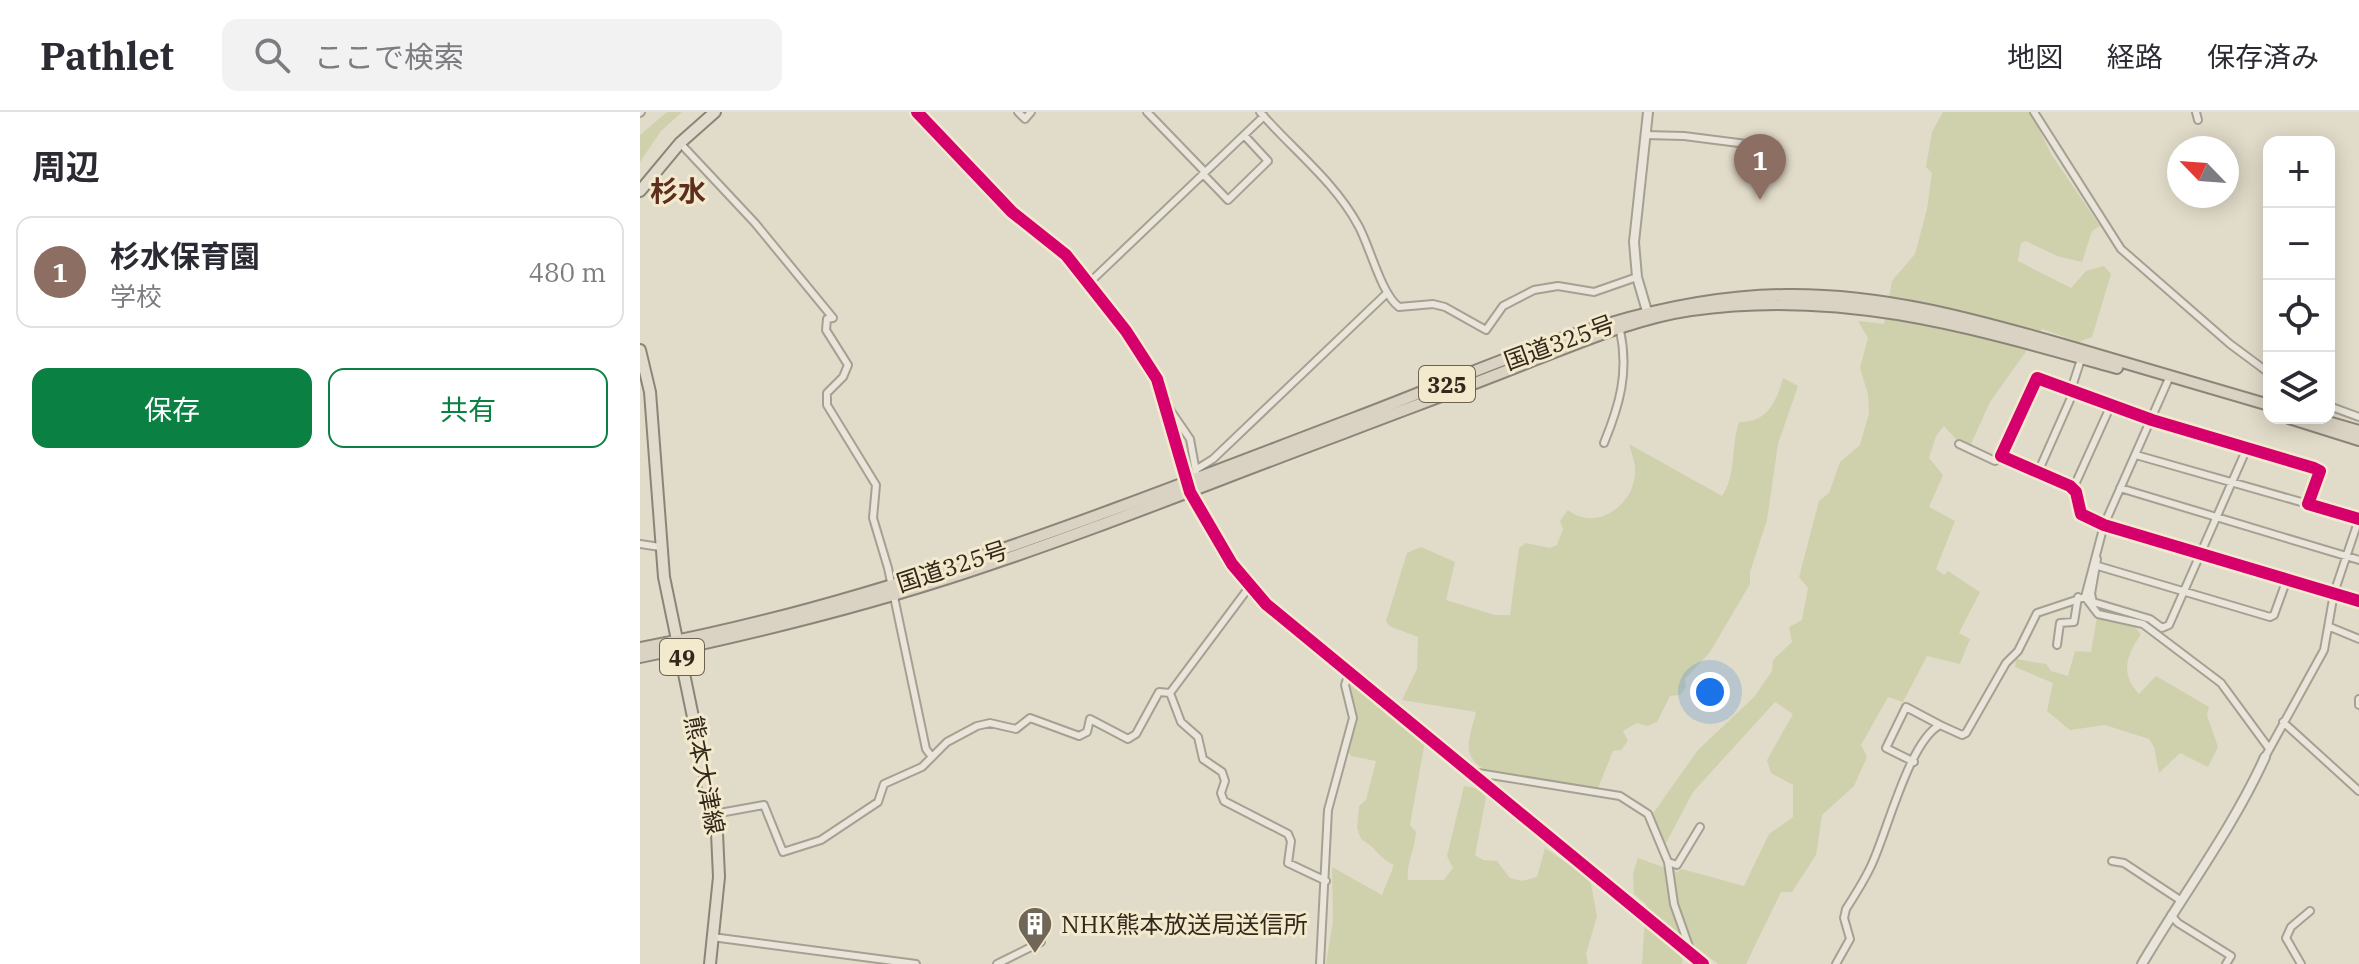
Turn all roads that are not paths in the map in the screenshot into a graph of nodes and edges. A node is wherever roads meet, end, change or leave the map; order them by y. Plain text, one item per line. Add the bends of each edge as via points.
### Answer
1 (715, 112) edge
2 (917, 112) edge
3 (1018, 112) edge
4 (1031, 112) edge
5 (1147, 112) edge
6 (1648, 112) edge
7 (2034, 112) edge
8 (2196, 112) edge
9 (1262, 114) edge
10 (2198, 120) dead end
11 (1244, 135) junction
12 (1645, 135) junction
13 (680, 143) junction
14 (1770, 147) dead end
15 (1204, 173) junction
16 (640, 191) edge
17 (1637, 277) junction
18 (1089, 283) junction
19 (1386, 294) junction
20 (1648, 315) junction
21 (1620, 330) junction
22 (640, 350) edge
23 (2083, 354) junction
24 (2263, 369) edge
25 (2169, 379) junction
26 (2073, 391) junction
27 (2263, 403) edge
28 (1166, 404) junction
29 (2111, 405) junction
30 (2335, 408) edge
31 (2263, 410) edge
32 (2359, 417) edge
33 (2152, 420) junction
34 (2308, 424) edge
35 (2335, 424) edge
36 (2359, 431) edge
37 (2359, 440) edge
38 (1604, 443) dead end
39 (1959, 444) dead end
40 (2247, 448) junction
41 (2136, 455) junction
42 (1998, 458) junction
43 (1989, 468) dead end
44 (2039, 470) junction
45 (1191, 476) junction
46 (2232, 482) junction
47 (2120, 488) junction
48 (2073, 489) junction
49 (1190, 492) junction
50 (2308, 504) junction
51 (2217, 517) junction
52 (2359, 520) edge
53 (2104, 525) junction
54 (640, 544) edge
55 (660, 547) junction
56 (2202, 553) junction
57 (2096, 554) junction
58 (2347, 555) junction
59 (2359, 560) edge
60 (2098, 566) junction
61 (2287, 579) junction
62 (1250, 586) junction
63 (890, 590) junction
64 (2186, 590) junction
65 (2334, 593) junction
66 (2081, 597) junction
67 (2359, 601) edge
68 (2330, 627) junction
69 (2359, 639) edge
70 (680, 645) junction
71 (2057, 645) dead end
72 (640, 648) edge
73 (640, 657) edge
74 (1349, 673) junction
75 (1170, 693) junction
76 (2283, 722) junction
77 (1940, 725) junction
78 (2268, 747) junction
79 (932, 757) junction
80 (2265, 757) joint
81 (1914, 762) junction
82 (1472, 772) junction
83 (2359, 791) edge
84 (714, 814) junction
85 (1700, 827) dead end
86 (2112, 861) dead end
87 (1668, 862) junction
88 (1326, 881) junction
89 (2180, 900) junction
90 (2310, 911) dead end
91 (2171, 915) junction
92 (712, 937) junction
93 (1041, 942) dead end
94 (1692, 955) junction
95 (710, 964) edge
96 (916, 964) edge
97 (997, 964) edge
98 (1320, 964) edge
99 (1703, 964) edge
100 (1836, 964) edge
101 (2142, 964) edge
102 (2226, 964) edge
103 (2301, 964) edge

1 - 13 main road
2 - 18 street
3 - 4 street via 1025,119
5 - 15 street
6 - 12 street
7 - 24 street via 2121,249
8 - 10 street
9 - 11 street
9 - 19 street via 1346,205
11 - 15 street
11 - 15 street via 1268,161 1228,200
12 - 14 street
12 - 17 street via 1635,229
13 - 16 main road
13 - 63 street via 833,318 827,319 826,330 848,365 827,393 827,405 876,485 873,518
15 - 18 street
17 - 19 street via 1594,292 1558,286 1534,290 1503,306 1486,330 1445,307 1399,307
17 - 20 street
18 - 28 street via 1148,363
19 - 45 street
20 - 21 highway, 国道325号 / 325
20 - 23 highway, 国道325号 / 325 via 1698,300 1786,295 1873,299 1994,325
20 - 45 highway, 国道325号 / 325 via 1590,328
21 - 38 street via 1625,354 1621,401
21 - 49 highway, 国道325号 / 325
22 - 55 main road, 熊本大津線 / 49 via 650,392
23 - 25 highway, 国道325号 / 325
23 - 26 street
25 - 27 highway, 国道325号 / 325
25 - 31 highway, 国道325号 / 325
25 - 33 street
26 - 29 street
26 - 42 street via 2037,378
26 - 44 street
28 - 45 street
28 - 45 street via 1190,439
29 - 33 street
29 - 48 street
30 - 32 street
33 - 40 street
33 - 41 street
34 - 37 highway
35 - 36 highway
39 - 42 street
40 - 46 street
40 - 50 street via 2320,471
41 - 46 street
41 - 47 street
42 - 43 street
42 - 44 street
44 - 48 street
45 - 49 street
45 - 63 highway, 国道325号 / 325
46 - 50 street
46 - 51 street
47 - 51 street
47 - 53 street
48 - 53 street via 2081,514
49 - 62 street
49 - 63 highway, 国道325号 / 325 via 970,572
50 - 52 street
51 - 56 street
51 - 58 street
52 - 58 street
53 - 56 street
53 - 57 street
54 - 55 street
55 - 70 main road, 熊本大津線 / 49
56 - 61 street
56 - 64 street
57 - 60 street
57 - 66 street
58 - 59 street
58 - 65 street
60 - 64 street
60 - 64 street via 2093,602 2150,619 2162,628 2173,620
61 - 64 street via 2270,617
61 - 65 street
62 - 74 street
62 - 75 street
63 - 70 highway, 国道325号 / 325
63 - 79 street
65 - 67 street
65 - 68 street
66 - 71 street via 2074,622 2060,623
66 - 77 street via 2037,613 1966,733
66 - 78 street via 2098,614 2143,624 2221,683
68 - 69 street
68 - 76 street via 2310,681
70 - 72 highway, 国道325号 / 325
70 - 73 highway, 国道325号 / 325
70 - 84 main road, 熊本大津線 / 49
74 - 82 street
74 - 88 street via 1345,685 1353,718 1328,810
75 - 79 street via 1159,692 1128,739 1090,719 1087,732 1079,736 1030,718 1016,729 977,726
75 - 88 street via 1181,722 1198,737 1203,759 1222,772 1224,801 1288,834 1288,863
76 - 78 street
76 - 83 street
77 - 81 street
77 - 81 street via 1906,707 1886,748
78 - 80 street
79 - 84 street via 884,784 878,802 821,840 783,852 764,805
80 - 89 street via 2238,811
81 - 100 street via 1873,863 1846,909 1850,939
82 - 87 street via 1620,796 1648,814
82 - 94 street
84 - 92 main road, 熊本大津線 / 49 via 720,861
85 - 87 street via 1677,865
86 - 89 street via 2124,863
87 - 94 street via 1674,904
88 - 98 street
89 - 91 street
90 - 103 street via 2286,938
91 - 101 street
91 - 102 street via 2231,956
92 - 95 main road, 熊本大津線 / 49
92 - 96 street
93 - 97 street
94 - 99 street

